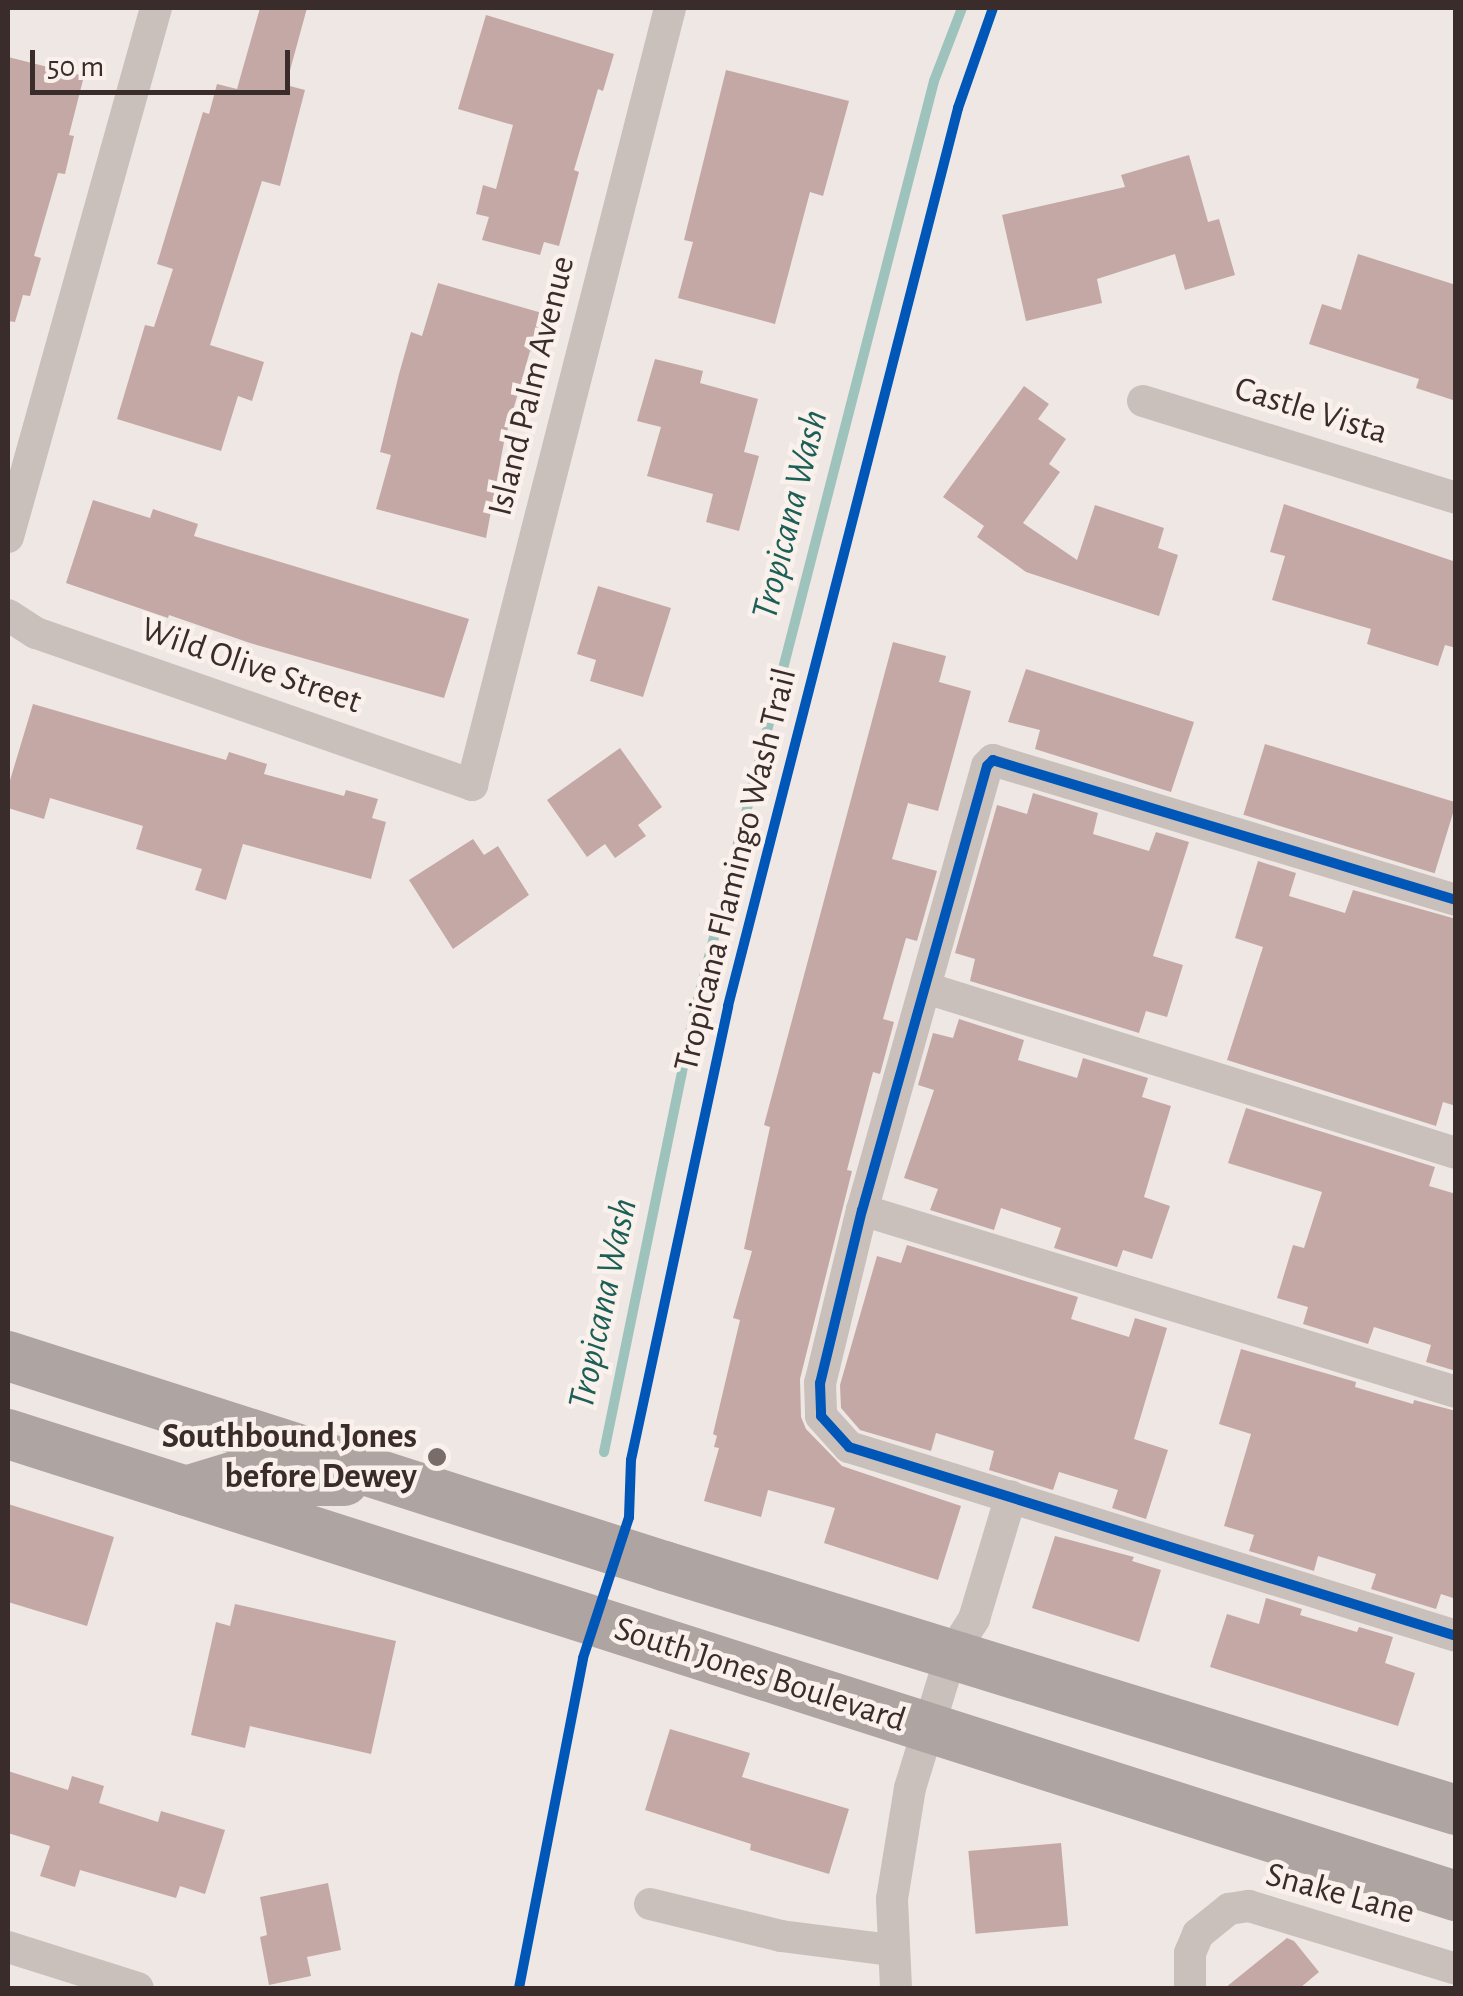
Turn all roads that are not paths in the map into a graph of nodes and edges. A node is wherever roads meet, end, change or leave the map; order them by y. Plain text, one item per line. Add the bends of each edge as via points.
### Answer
1 (156, 8) edge
2 (670, 8) edge
3 (1144, 400) dead end
4 (1456, 498) edge
5 (8, 537) edge
6 (8, 615) edge
7 (472, 785) joint
8 (1456, 900) edge
9 (926, 988) junction
10 (1456, 1152) edge
11 (862, 1210) junction
12 (8, 1356) edge
13 (1456, 1392) edge
14 (8, 1434) edge
15 (399, 1481) junction
16 (186, 1491) junction
17 (1011, 1496) junction
18 (1456, 1636) edge
19 (951, 1655) junction
20 (928, 1728) junction
21 (1456, 1810) edge
22 (1456, 1896) edge
23 (650, 1904) dead end
24 (8, 1946) edge
25 (892, 1950) junction
26 (1456, 1969) edge
27 (1188, 1984) edge
28 (138, 1988) edge
29 (896, 1988) edge

1 - 5 street
2 - 7 street, Island Palm Avenue
3 - 4 street, Castle Vista
6 - 7 street, Wild Olive Street via 36,633
8 - 9 street via 993,760
9 - 10 street
9 - 11 street
11 - 13 street
11 - 17 street via 820,1383 820,1416 849,1447
12 - 15 main road
14 - 16 main road, South Jones Boulevard
15 - 16 main road via 284,1481 245,1472
15 - 19 main road
16 - 20 main road, South Jones Boulevard
17 - 18 street
17 - 19 street via 974,1619
19 - 20 street
19 - 21 main road
20 - 22 main road, South Jones Boulevard
20 - 25 street via 900,1843
23 - 25 street via 782,1936
24 - 28 street
25 - 29 street
26 - 27 street, Snake Lane via 1250,1906 1229,1909 1198,1934

